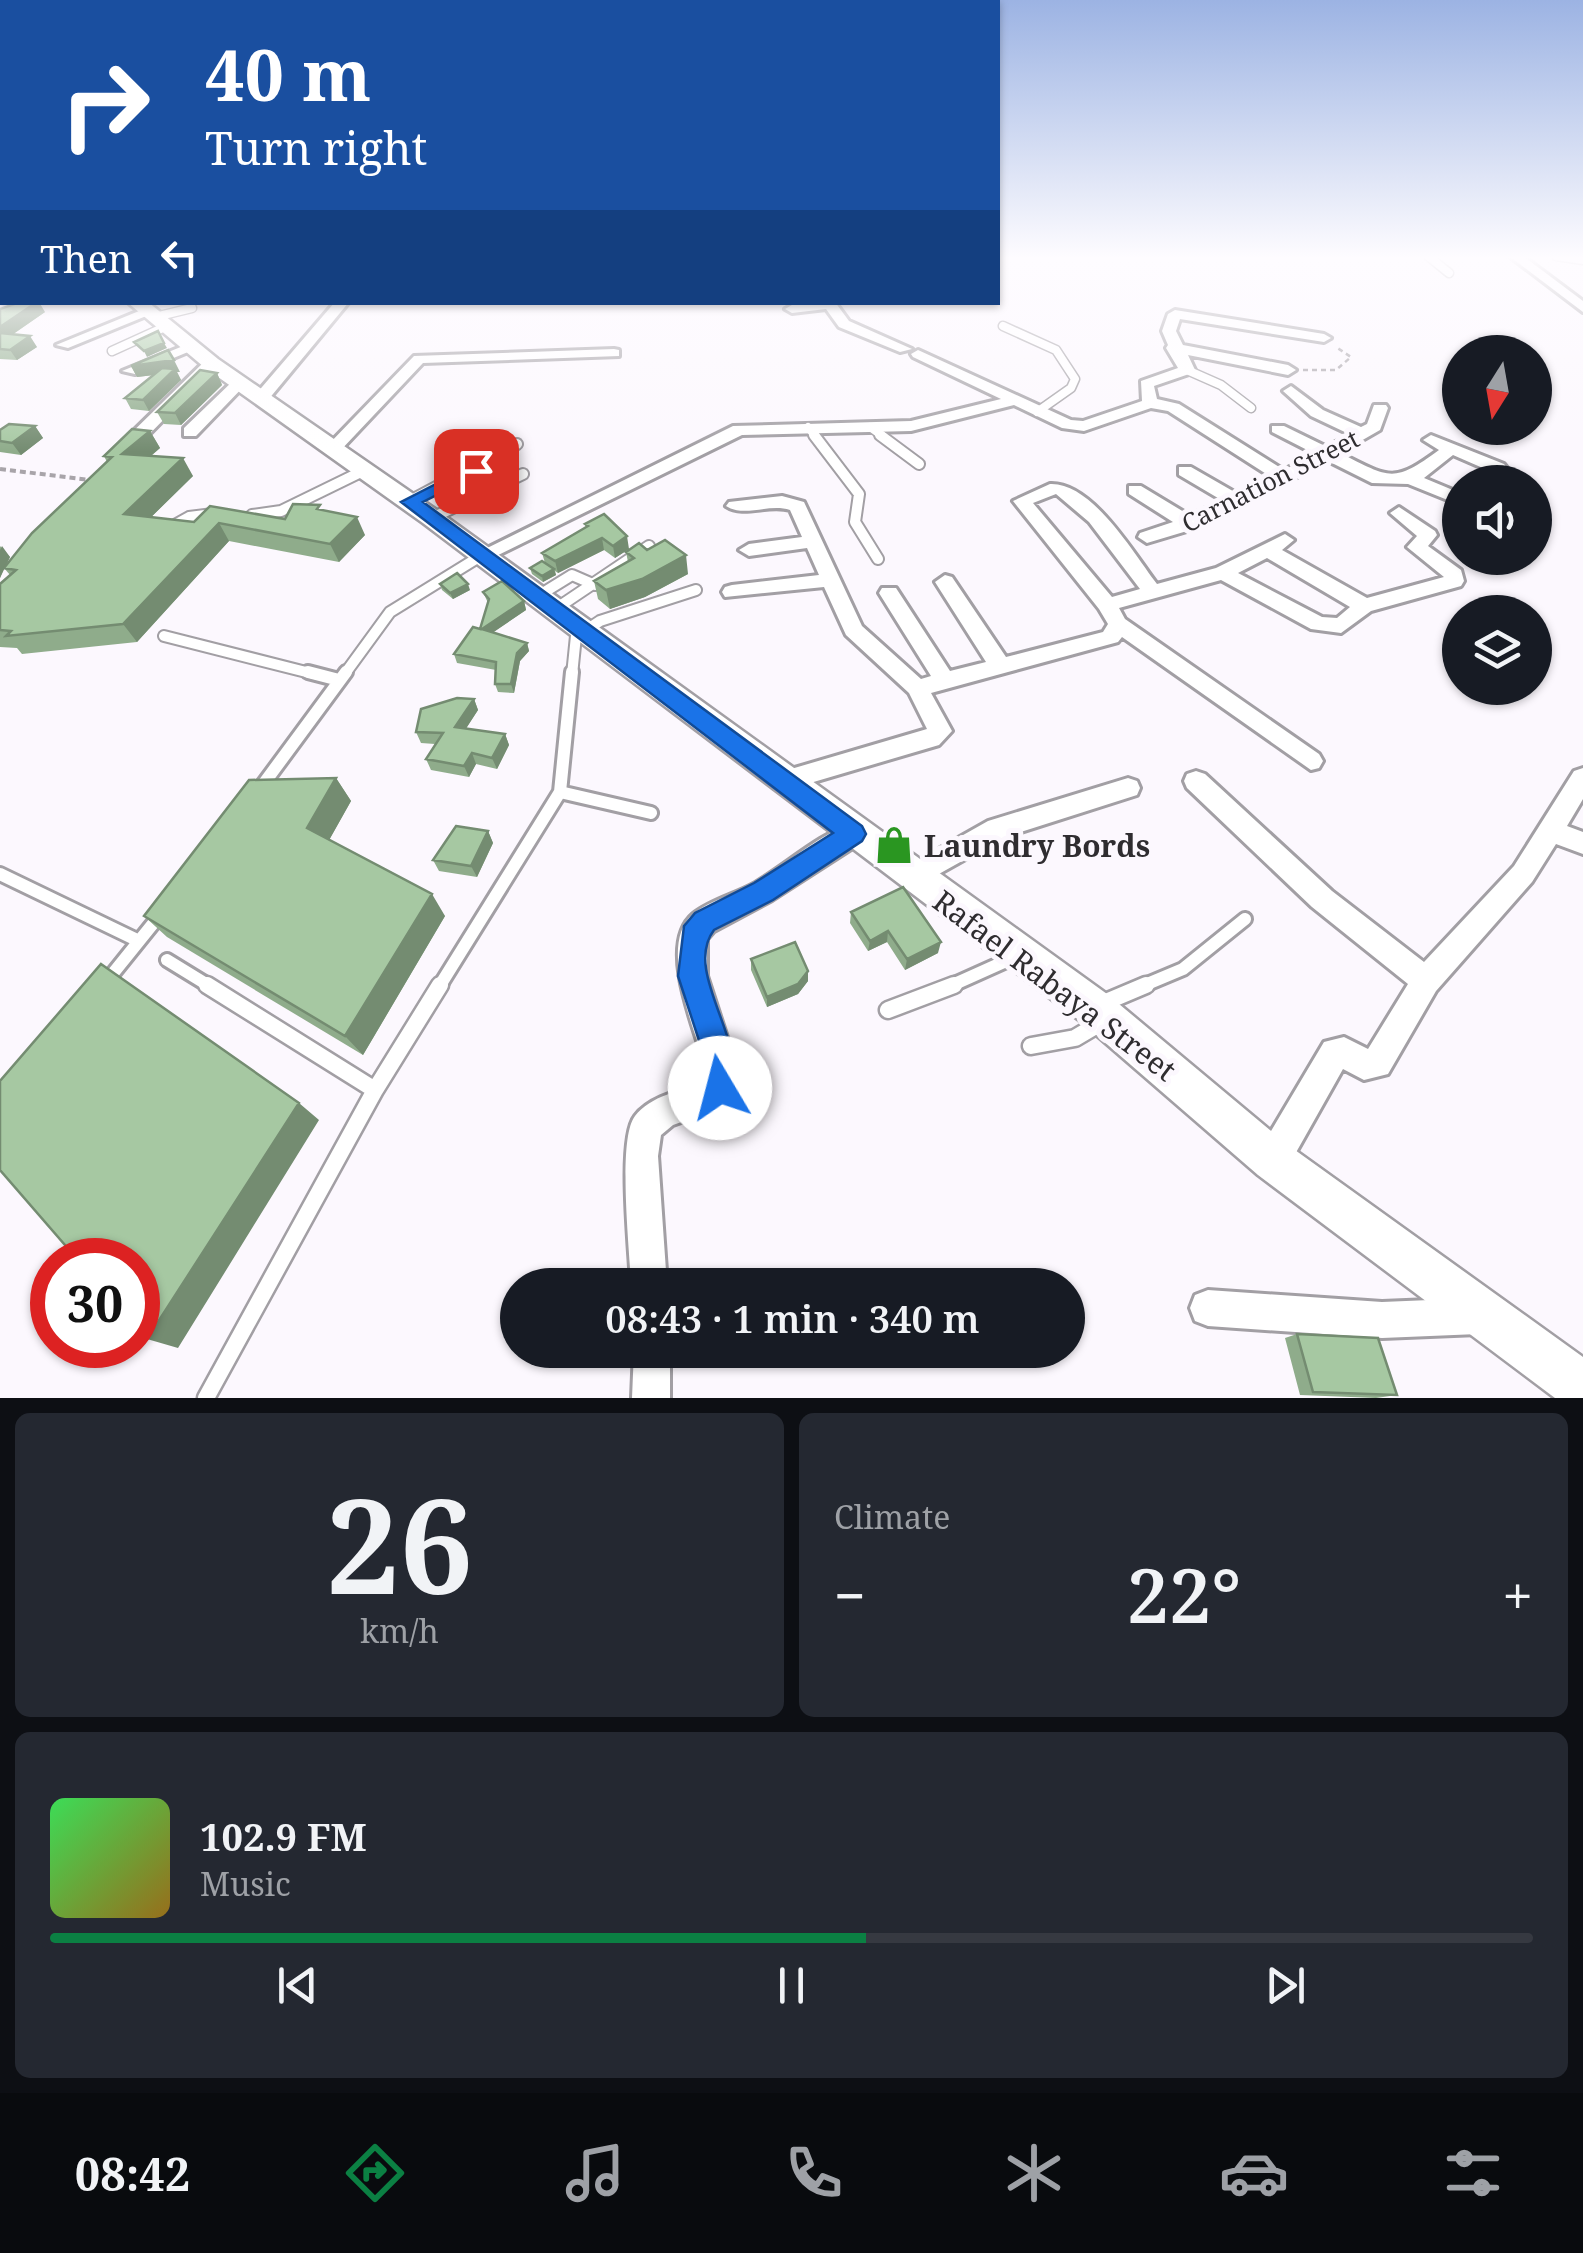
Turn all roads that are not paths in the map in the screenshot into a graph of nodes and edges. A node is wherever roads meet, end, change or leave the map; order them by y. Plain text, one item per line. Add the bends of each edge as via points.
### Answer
1 (323, 321) edge
2 (842, 321) edge
3 (862, 321) edge
4 (1170, 321) edge
5 (1220, 321) edge
6 (844, 324) junction
7 (172, 325) edge
8 (1003, 326) dead end
9 (1324, 338) road end
10 (63, 345) dead end
11 (1174, 348) junction
12 (112, 350) dead end
13 (614, 353) dead end
14 (1187, 370) junction
15 (1288, 370) road end
16 (130, 371) edge
17 (251, 389) junction
18 (1291, 391) dead end
19 (1013, 401) junction
20 (1150, 403) junction
21 (1251, 408) dead end
22 (1380, 408) dead end
23 (1037, 412) junction
24 (808, 427) junction
25 (870, 427) junction
26 (1278, 429) dead end
27 (190, 432) dead end
28 (1362, 434) junction
29 (1431, 440) dead end
30 (517, 444) dead end
31 (333, 448) junction
32 (1451, 450) junction
33 (1326, 454) junction
34 (919, 464) dead end
35 (1487, 465) edge
36 (365, 470) junction
37 (1185, 472) dead end
38 (524, 474) dead end
39 (1283, 477) junction
40 (1411, 479) junction
41 (94, 480) edge
42 (1135, 490) dead end
43 (1442, 492) edge
44 (1237, 501) junction
45 (735, 506) dead end
46 (421, 510) junction
47 (1398, 513) dead end
48 (222, 515) edge
49 (235, 515) edge
50 (1190, 524) junction
51 (170, 527) edge
52 (1147, 537) dead end
53 (814, 541) junction
54 (649, 546) edge
55 (749, 550) dead end
56 (480, 558) junction
57 (878, 559) dead end
58 (1223, 573) junction
59 (831, 580) junction
60 (945, 582) dead end
61 (595, 585) junction
62 (696, 590) dead end
63 (732, 592) dead end
64 (889, 593) dead end
65 (1153, 594) junction
66 (1364, 606) junction
67 (563, 616) junction
68 (1112, 622) junction
69 (164, 636) dead end
70 (1001, 667) junction
71 (339, 680) junction
72 (945, 681) junction
73 (917, 688) junction
74 (1311, 761) dead end
75 (1583, 778) edge
76 (783, 780) junction
77 (1196, 780) dead end
78 (1128, 788) dead end
79 (560, 792) junction
80 (246, 807) edge
81 (650, 813) dead end
82 (1549, 830) junction
83 (853, 834) junction
84 (1583, 843) edge
85 (0, 874) edge
86 (912, 877) junction
87 (175, 896) edge
88 (1245, 919) dead end
89 (140, 940) junction
90 (1021, 954) junction
91 (167, 960) dead end
92 (1426, 981) junction
93 (102, 987) edge
94 (888, 1010) dead end
95 (1100, 1013) junction
96 (1031, 1046) dead end
97 (375, 1090) junction
98 (1273, 1160) junction
99 (648, 1268) edge
100 (1208, 1308) dead end
101 (1483, 1316) junction
102 (652, 1368) edge
103 (1583, 1388) edge
104 (206, 1398) edge
105 (651, 1398) edge

1 - 17 street
2 - 6 street
3 - 6 street
4 - 11 street
5 - 9 street
6 - 19 street
7 - 10 street
7 - 12 lane
7 - 16 street
7 - 17 main road, Rafael Rabaya Street
7 - 41 street
8 - 23 lane via 1044,342 1070,364 1076,379
11 - 14 street
11 - 15 street
13 - 31 street via 419,359
14 - 20 street via 1146,384
14 - 21 lane
17 - 27 street
17 - 31 main road, Rafael Rabaya Street
18 - 28 street via 1317,413
19 - 23 street
19 - 25 street via 926,424
20 - 23 street via 1084,426
20 - 39 street via 1173,407
22 - 28 street, Carnation Street via 1374,428
24 - 25 street
24 - 56 street via 739,430
24 - 57 lane via 859,494 855,522
25 - 34 lane
26 - 33 street
28 - 33 street, Carnation Street
29 - 32 street
30 - 46 lane via 490,456
31 - 36 main road, Rafael Rabaya Street
32 - 35 street
32 - 40 street
33 - 39 street, Carnation Street
33 - 40 street via 1378,479
36 - 46 main road, Rafael Rabaya Street
36 - 49 lane via 272,514
37 - 44 street
38 - 46 lane
39 - 44 street, Carnation Street
40 - 43 street
42 - 50 street
44 - 50 street, Carnation Street
45 - 53 street via 792,501
46 - 56 main road, Rafael Rabaya Street
47 - 66 street via 1426,530 1417,547 1454,581
48 - 51 lane via 189,517
50 - 52 street, Carnation Street
53 - 55 street
53 - 59 street
54 - 61 lane
56 - 67 main road, Rafael Rabaya Street
56 - 71 lane via 390,612
58 - 65 street
58 - 66 street via 1330,627
58 - 66 street via 1277,545
59 - 63 street
59 - 73 street via 853,630
60 - 70 street
61 - 67 lane
61 - 67 lane via 572,575
62 - 67 lane via 600,621
64 - 72 street
65 - 68 street
65 - 68 street via 1083,504 1060,488 1022,501
67 - 76 main road, Rafael Rabaya Street
67 - 79 lane
68 - 70 street
68 - 74 street
69 - 71 lane
70 - 72 street
71 - 80 lane
72 - 73 street
73 - 76 street via 940,731 932,739
75 - 82 street
76 - 83 main road, Rafael Rabaya Street
77 - 92 street via 1322,899
78 - 86 street via 997,828
79 - 81 lane
79 - 97 lane
82 - 84 street
82 - 92 street via 1523,874
83 - 86 main road, Rafael Rabaya Street
83 - 99 street via 704,922 694,935 693,976 724,1074 710,1098 663,1113 646,1127
85 - 89 lane
86 - 90 main road, Rafael Rabaya Street
87 - 89 lane
88 - 95 lane via 1183,970
89 - 93 lane
90 - 94 lane
90 - 95 main road, Rafael Rabaya Street
91 - 97 lane
92 - 98 street via 1377,1063 1335,1053
95 - 96 lane via 1074,1038
95 - 98 main road, Rafael Rabaya Street
97 - 104 lane
98 - 101 main road, Rafael Rabaya Street
100 - 101 street via 1382,1320
101 - 103 main road, Rafael Rabaya Street
102 - 105 street

